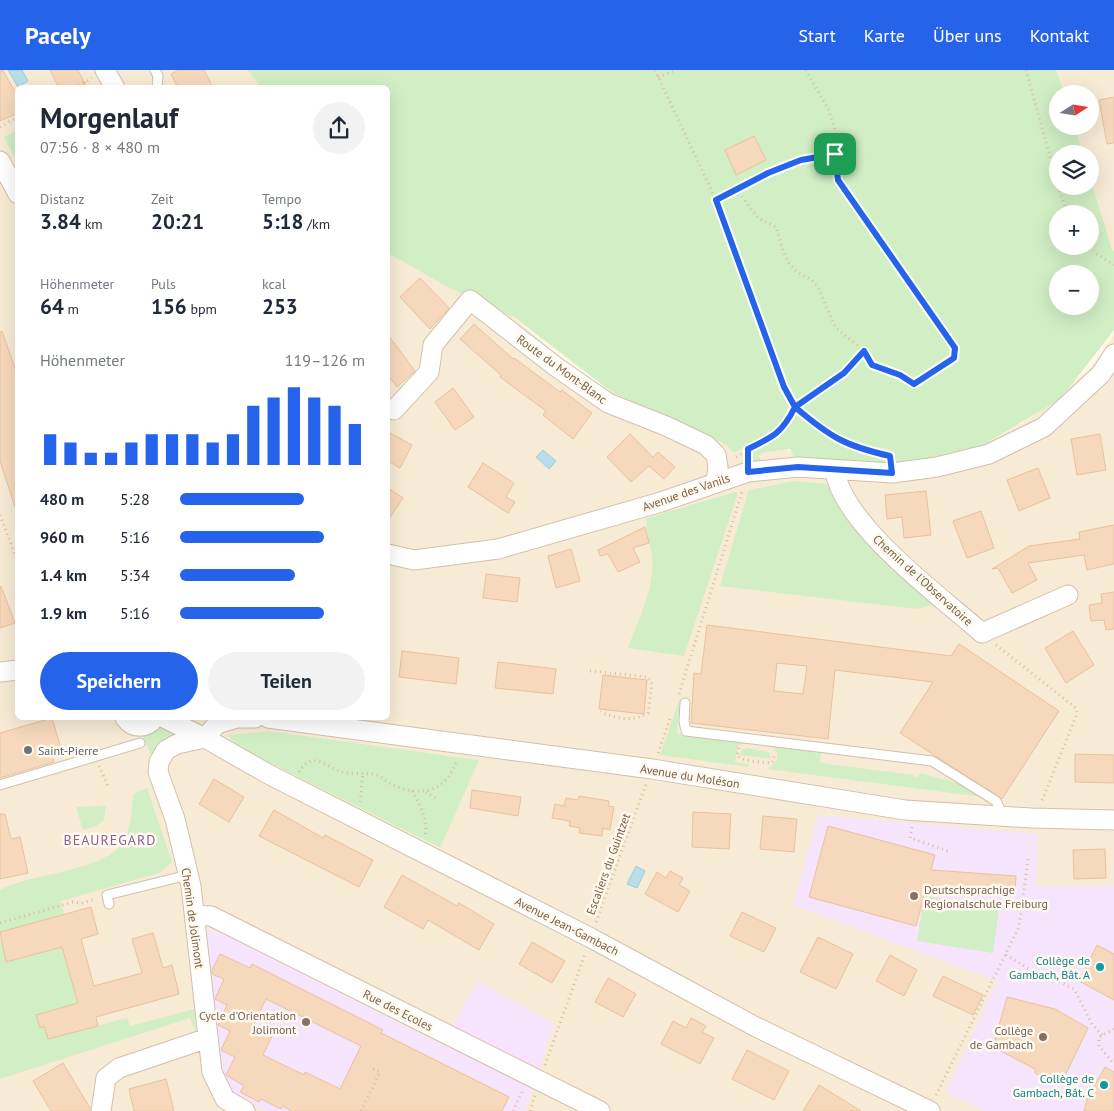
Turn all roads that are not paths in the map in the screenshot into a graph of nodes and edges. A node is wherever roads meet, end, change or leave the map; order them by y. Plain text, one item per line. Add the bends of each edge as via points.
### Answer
1 (155, 70) edge
2 (100, 76) edge
3 (111, 85) edge
4 (157, 85) edge
5 (0, 161) edge
6 (15, 188) edge
7 (1114, 354) edge
8 (394, 410) dead end
9 (835, 471) junction
10 (716, 481) junction
11 (390, 554) edge
12 (1068, 595) dead end
13 (15, 670) edge
14 (0, 672) edge
15 (685, 703) dead end
16 (153, 720) edge
17 (168, 720) edge
18 (230, 720) edge
19 (283, 720) edge
20 (133, 729) edge
21 (205, 738) junction
22 (0, 784) edge
23 (1003, 816) junction
24 (1114, 820) edge
25 (188, 875) junction
26 (108, 900) road end
27 (194, 915) junction
28 (208, 1038) junction
29 (933, 1103) edge
30 (101, 1111) edge
31 (245, 1111) edge
32 (600, 1111) edge

1 - 4 lane
2 - 3 street
5 - 6 street
7 - 9 street, Avenue des Vanils via 1101,374 1044,427 989,454 937,467 892,473
8 - 10 street, Route du Mont-Blanc via 429,372 433,345 470,300 608,403 706,445 716,455
9 - 10 street, Avenue des Vanils via 798,467 748,472
9 - 12 street, Chemin de l'Observatoire via 837,483 850,506 876,540 982,634
10 - 11 street, Avenue des Vanils via 661,502 498,549 414,560
13 - 14 street
15 - 23 lane via 686,731 932,761 996,801
16 - 20 street
17 - 21 street, Avenue Jean-Gambach
18 - 21 street via 217,724
19 - 23 street, Avenue du Moléson via 652,769 905,810
20 - 22 lane via 94,757
21 - 25 street, Chemin de Jolimont via 177,744 166,750 159,762 158,772 175,819
21 - 29 street, Avenue Jean-Gambach via 268,774 591,938 756,1027
23 - 24 street, Avenue du Moléson
25 - 26 lane
25 - 27 street, Chemin de Jolimont
27 - 28 street, Chemin de Jolimont
27 - 32 street, Rue des Ecoles via 211,916
28 - 30 street via 119,1068 106,1078
28 - 31 street, Chemin de Jolimont via 212,1072 225,1099

